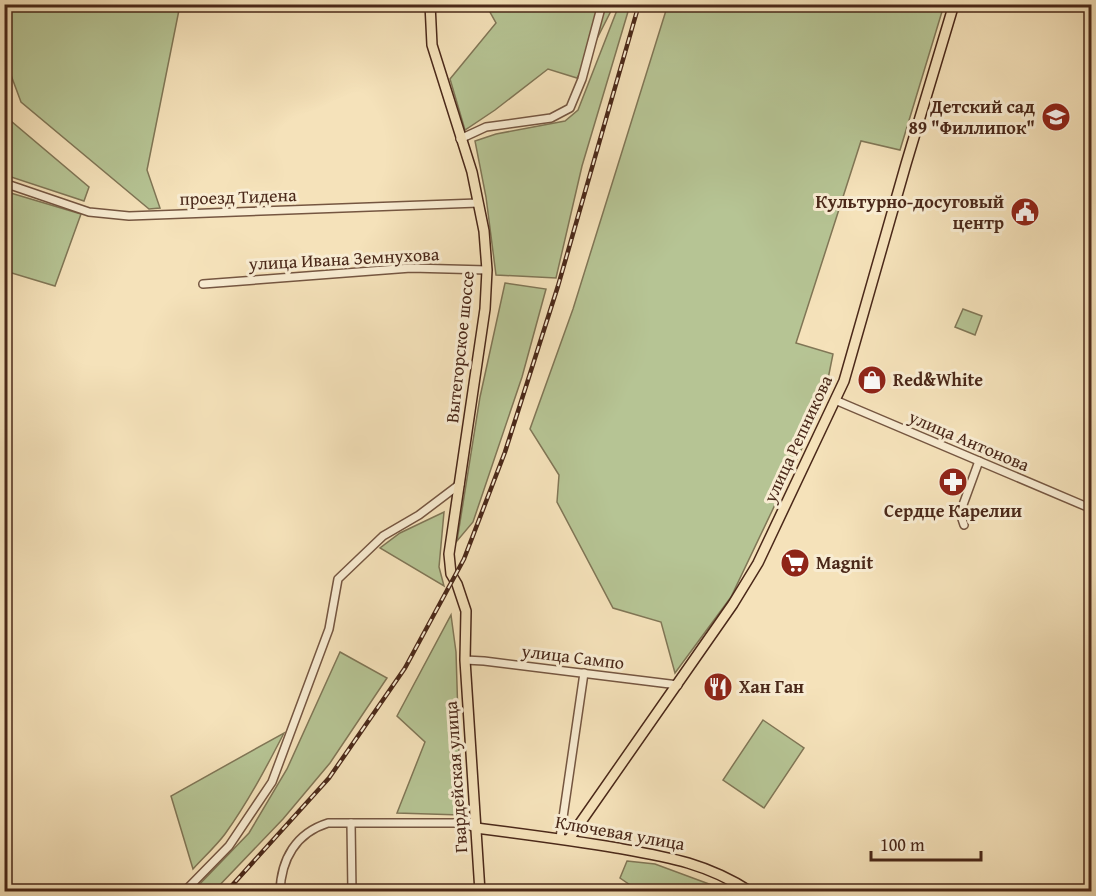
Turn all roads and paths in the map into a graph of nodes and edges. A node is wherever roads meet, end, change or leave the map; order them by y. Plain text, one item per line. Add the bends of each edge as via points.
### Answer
1 (430, 4) edge
2 (602, 4) edge
3 (954, 4) edge
4 (460, 139) junction
5 (4, 183) edge
6 (478, 203) junction
7 (487, 270) junction
8 (203, 284) dead end
9 (835, 400) junction
10 (979, 461) junction
11 (460, 484) junction
12 (1092, 509) edge
13 (964, 525) dead end
14 (465, 660) junction
15 (584, 673) junction
16 (678, 685) junction
17 (351, 823) junction
18 (476, 828) junction
19 (564, 839) junction
20 (280, 890) edge
21 (184, 891) edge
22 (352, 891) edge
23 (480, 891) edge
24 (751, 891) edge

1 - 4 main road, Вытегорское шоссе via 432,45
2 - 4 street via 570,108 551,118 486,127
3 - 9 main road, улица Репникова via 844,381
4 - 6 main road, Вытегорское шоссе
5 - 6 street, проезд Тидена via 89,212 129,216
6 - 7 main road, Вытегорское шоссе
7 - 8 street, улица Ивана Земнухова via 411,268
7 - 11 main road, Вытегорское шоссе
9 - 10 street, улица Антонова
9 - 16 main road, улица Репникова via 758,563
10 - 12 street, улица Антонова
10 - 13 street via 960,513
11 - 14 main road, Вытегорское шоссе via 449,554 451,574 466,611
11 - 21 street via 383,536 338,579 329,629 272,782 229,846
14 - 15 street, улица Сампо
14 - 18 main road, Гвардейская улица
15 - 16 street, улица Сампо
15 - 19 street
16 - 19 main road, улица Репникова
17 - 18 street via 460,823
17 - 20 street via 312,828 282,866
17 - 22 street
18 - 19 main road, Ключевая улица
18 - 23 main road, Гвардейская улица
19 - 24 main road, Ключевая улица via 677,858 708,868

